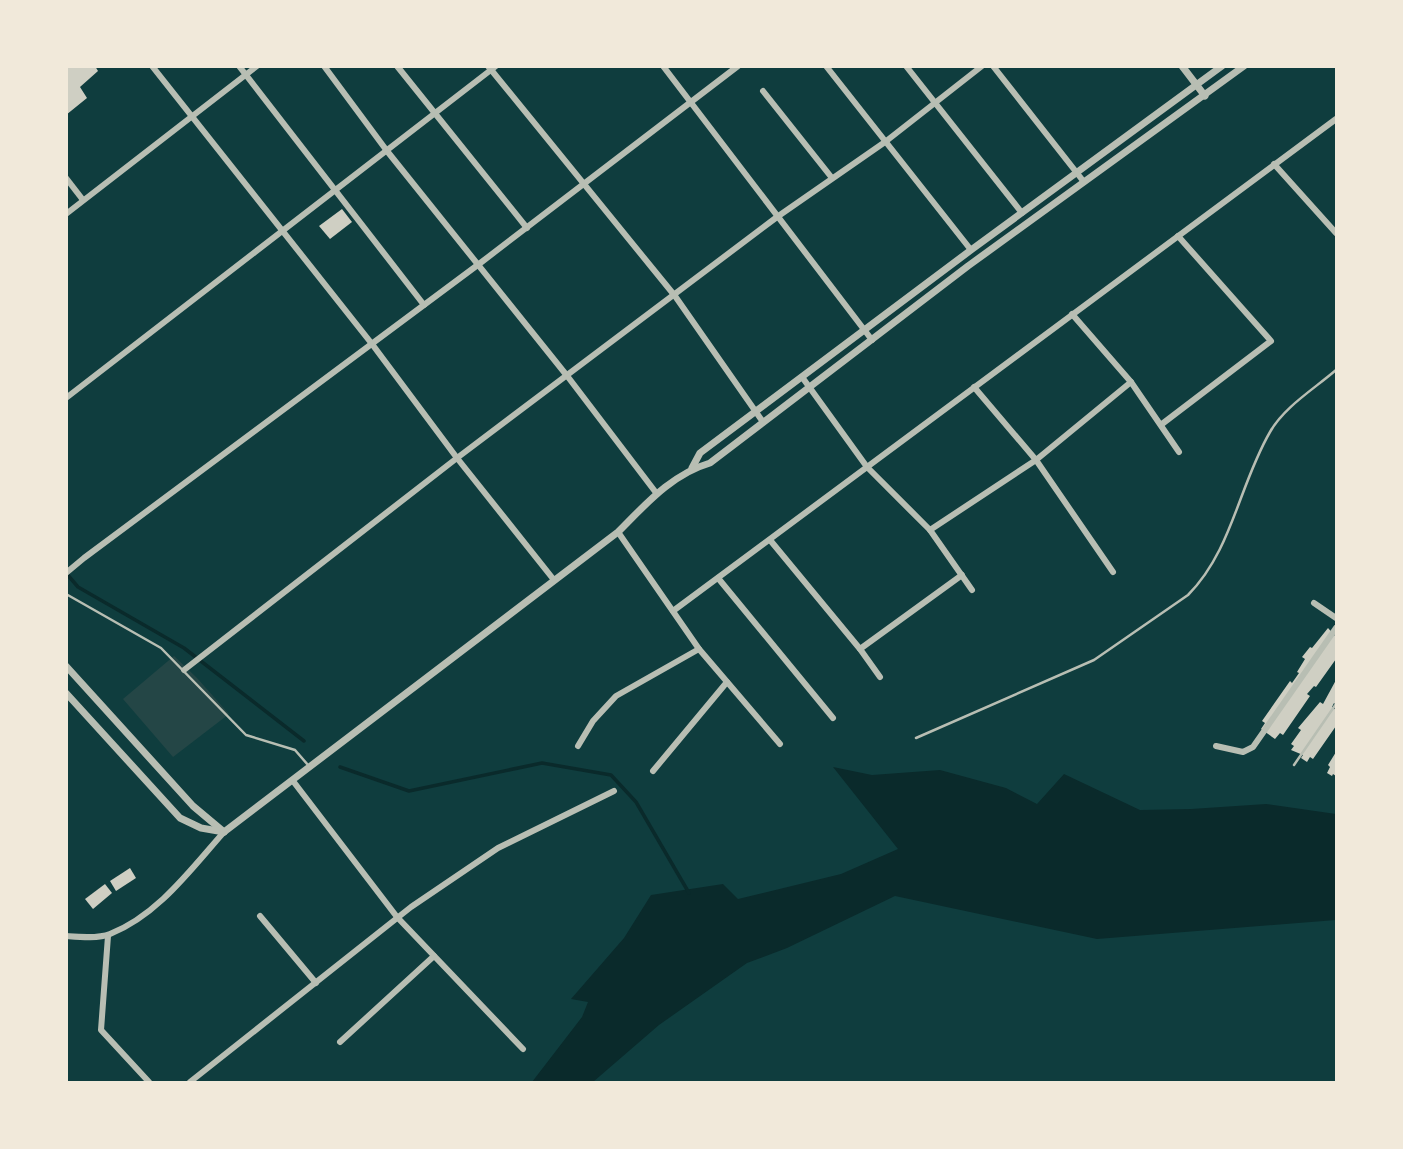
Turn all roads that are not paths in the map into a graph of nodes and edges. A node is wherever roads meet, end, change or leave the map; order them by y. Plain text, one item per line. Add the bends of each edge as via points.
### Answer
1 (152, 66) edge
2 (239, 66) edge
3 (257, 66) edge
4 (324, 66) edge
5 (397, 66) edge
6 (663, 66) edge
7 (826, 66) edge
8 (906, 66) edge
9 (982, 66) edge
10 (993, 66) edge
11 (1182, 66) edge
12 (1222, 66) edge
13 (1244, 66) edge
14 (492, 68) edge
15 (734, 68) edge
16 (246, 75) junction
17 (1197, 86) junction
18 (763, 92) dead end
19 (1205, 96) junction
20 (692, 103) junction
21 (936, 103) junction
22 (435, 114) junction
23 (191, 117) junction
24 (1336, 119) edge
25 (885, 142) junction
26 (387, 151) junction
27 (1274, 164) junction
28 (1077, 173) junction
29 (66, 178) edge
30 (832, 178) junction
31 (1084, 182) junction
32 (584, 186) junction
33 (335, 191) junction
34 (83, 201) junction
35 (1022, 213) junction
36 (66, 214) edge
37 (777, 217) junction
38 (527, 228) junction
39 (282, 232) junction
40 (1336, 233) edge
41 (1178, 236) junction
42 (971, 250) junction
43 (479, 264) junction
44 (675, 296) junction
45 (425, 305) junction
46 (1072, 314) junction
47 (865, 331) junction
48 (872, 340) junction
49 (372, 344) junction
50 (1336, 370) edge
51 (568, 377) junction
52 (802, 377) junction
53 (1131, 382) junction
54 (809, 387) junction
55 (974, 387) junction
56 (66, 398) edge
57 (756, 411) junction
58 (763, 422) junction
59 (1162, 424) junction
60 (1179, 452) dead end
61 (457, 458) junction
62 (1036, 460) junction
63 (867, 467) junction
64 (692, 468) junction
65 (657, 494) junction
66 (930, 530) junction
67 (618, 532) junction
68 (770, 540) junction
69 (1113, 572) dead end
70 (66, 573) edge
71 (962, 575) junction
72 (718, 578) junction
73 (554, 580) junction
74 (972, 590) dead end
75 (66, 594) edge
76 (1314, 603) dead end
77 (673, 611) junction
78 (1336, 618) edge
79 (1336, 628) edge
80 (699, 649) junction
81 (860, 649) junction
82 (66, 666) edge
83 (184, 670) junction
84 (880, 677) dead end
85 (727, 682) junction
86 (66, 693) edge
87 (1336, 704) edge
88 (833, 718) dead end
89 (916, 738) dead end
90 (780, 744) dead end
91 (578, 746) dead end
92 (1216, 746) dead end
93 (1294, 765) dead end
94 (311, 768) junction
95 (653, 771) dead end
96 (293, 781) junction
97 (614, 791) dead end
98 (224, 832) junction
99 (260, 916) dead end
100 (397, 917) junction
101 (66, 936) edge
102 (108, 936) junction
103 (434, 956) junction
104 (316, 983) junction
105 (340, 1042) dead end
106 (523, 1049) dead end
107 (149, 1083) edge
108 (190, 1083) edge

1 - 23 street
2 - 16 street
3 - 16 street
4 - 26 street
5 - 22 street
6 - 20 street
7 - 25 street
8 - 21 street
9 - 21 street
10 - 28 street
11 - 17 street
12 - 17 street
13 - 19 street
14 - 22 street
14 - 32 street
15 - 20 street
16 - 23 street
16 - 33 street
17 - 19 street
17 - 28 street
18 - 30 street
19 - 31 street
20 - 32 street
20 - 37 street
21 - 25 street
21 - 35 street
22 - 26 street
22 - 38 street
23 - 34 street
23 - 39 street
24 - 27 street
25 - 30 street
25 - 42 street
26 - 33 street
26 - 43 street
27 - 40 street
27 - 41 street
28 - 31 street
28 - 35 street
29 - 34 street
30 - 37 street
31 - 48 street
32 - 38 street
32 - 44 street
33 - 39 street
33 - 45 street
34 - 36 street
35 - 42 street
37 - 44 street
37 - 47 street
38 - 43 street
39 - 49 street
39 - 56 street
41 - 46 street
41 - 59 street via 1271,341
42 - 47 street
43 - 45 street
43 - 51 street
44 - 51 street
44 - 57 street
45 - 49 street
46 - 53 street
46 - 55 street
47 - 48 street
47 - 52 street
48 - 54 street
49 - 61 street
49 - 70 street
50 - 89 lane via 1270,431 1216,558 1188,595 1094,660
51 - 61 street
51 - 65 street
52 - 54 street
52 - 57 street
53 - 59 street
53 - 62 street
54 - 58 street
54 - 63 street
55 - 62 street
55 - 63 street
57 - 58 street
57 - 64 street via 700,453
58 - 64 street via 710,463
59 - 60 street
61 - 73 street
61 - 83 street
62 - 66 street
62 - 69 street
63 - 66 street
63 - 68 street
64 - 65 street
65 - 67 street
66 - 71 street
67 - 73 street
67 - 77 street
68 - 72 street
68 - 81 street
71 - 74 street
71 - 81 street
72 - 77 street
72 - 88 street
73 - 94 street
75 - 83 lane via 161,649
76 - 78 street
77 - 80 street
79 - 92 street via 1253,747 1244,752
80 - 85 street
80 - 91 street via 616,696
81 - 84 street
82 - 98 street via 193,806
83 - 94 lane via 246,734 295,750
85 - 90 street
85 - 95 street
86 - 98 street via 180,818
87 - 93 lane
94 - 96 street
96 - 98 street
96 - 100 street
97 - 100 street via 498,848
98 - 102 street via 161,902
99 - 104 street
100 - 103 street
100 - 104 street
101 - 102 street
102 - 107 street via 101,1030
103 - 105 street
103 - 106 street
104 - 108 street

